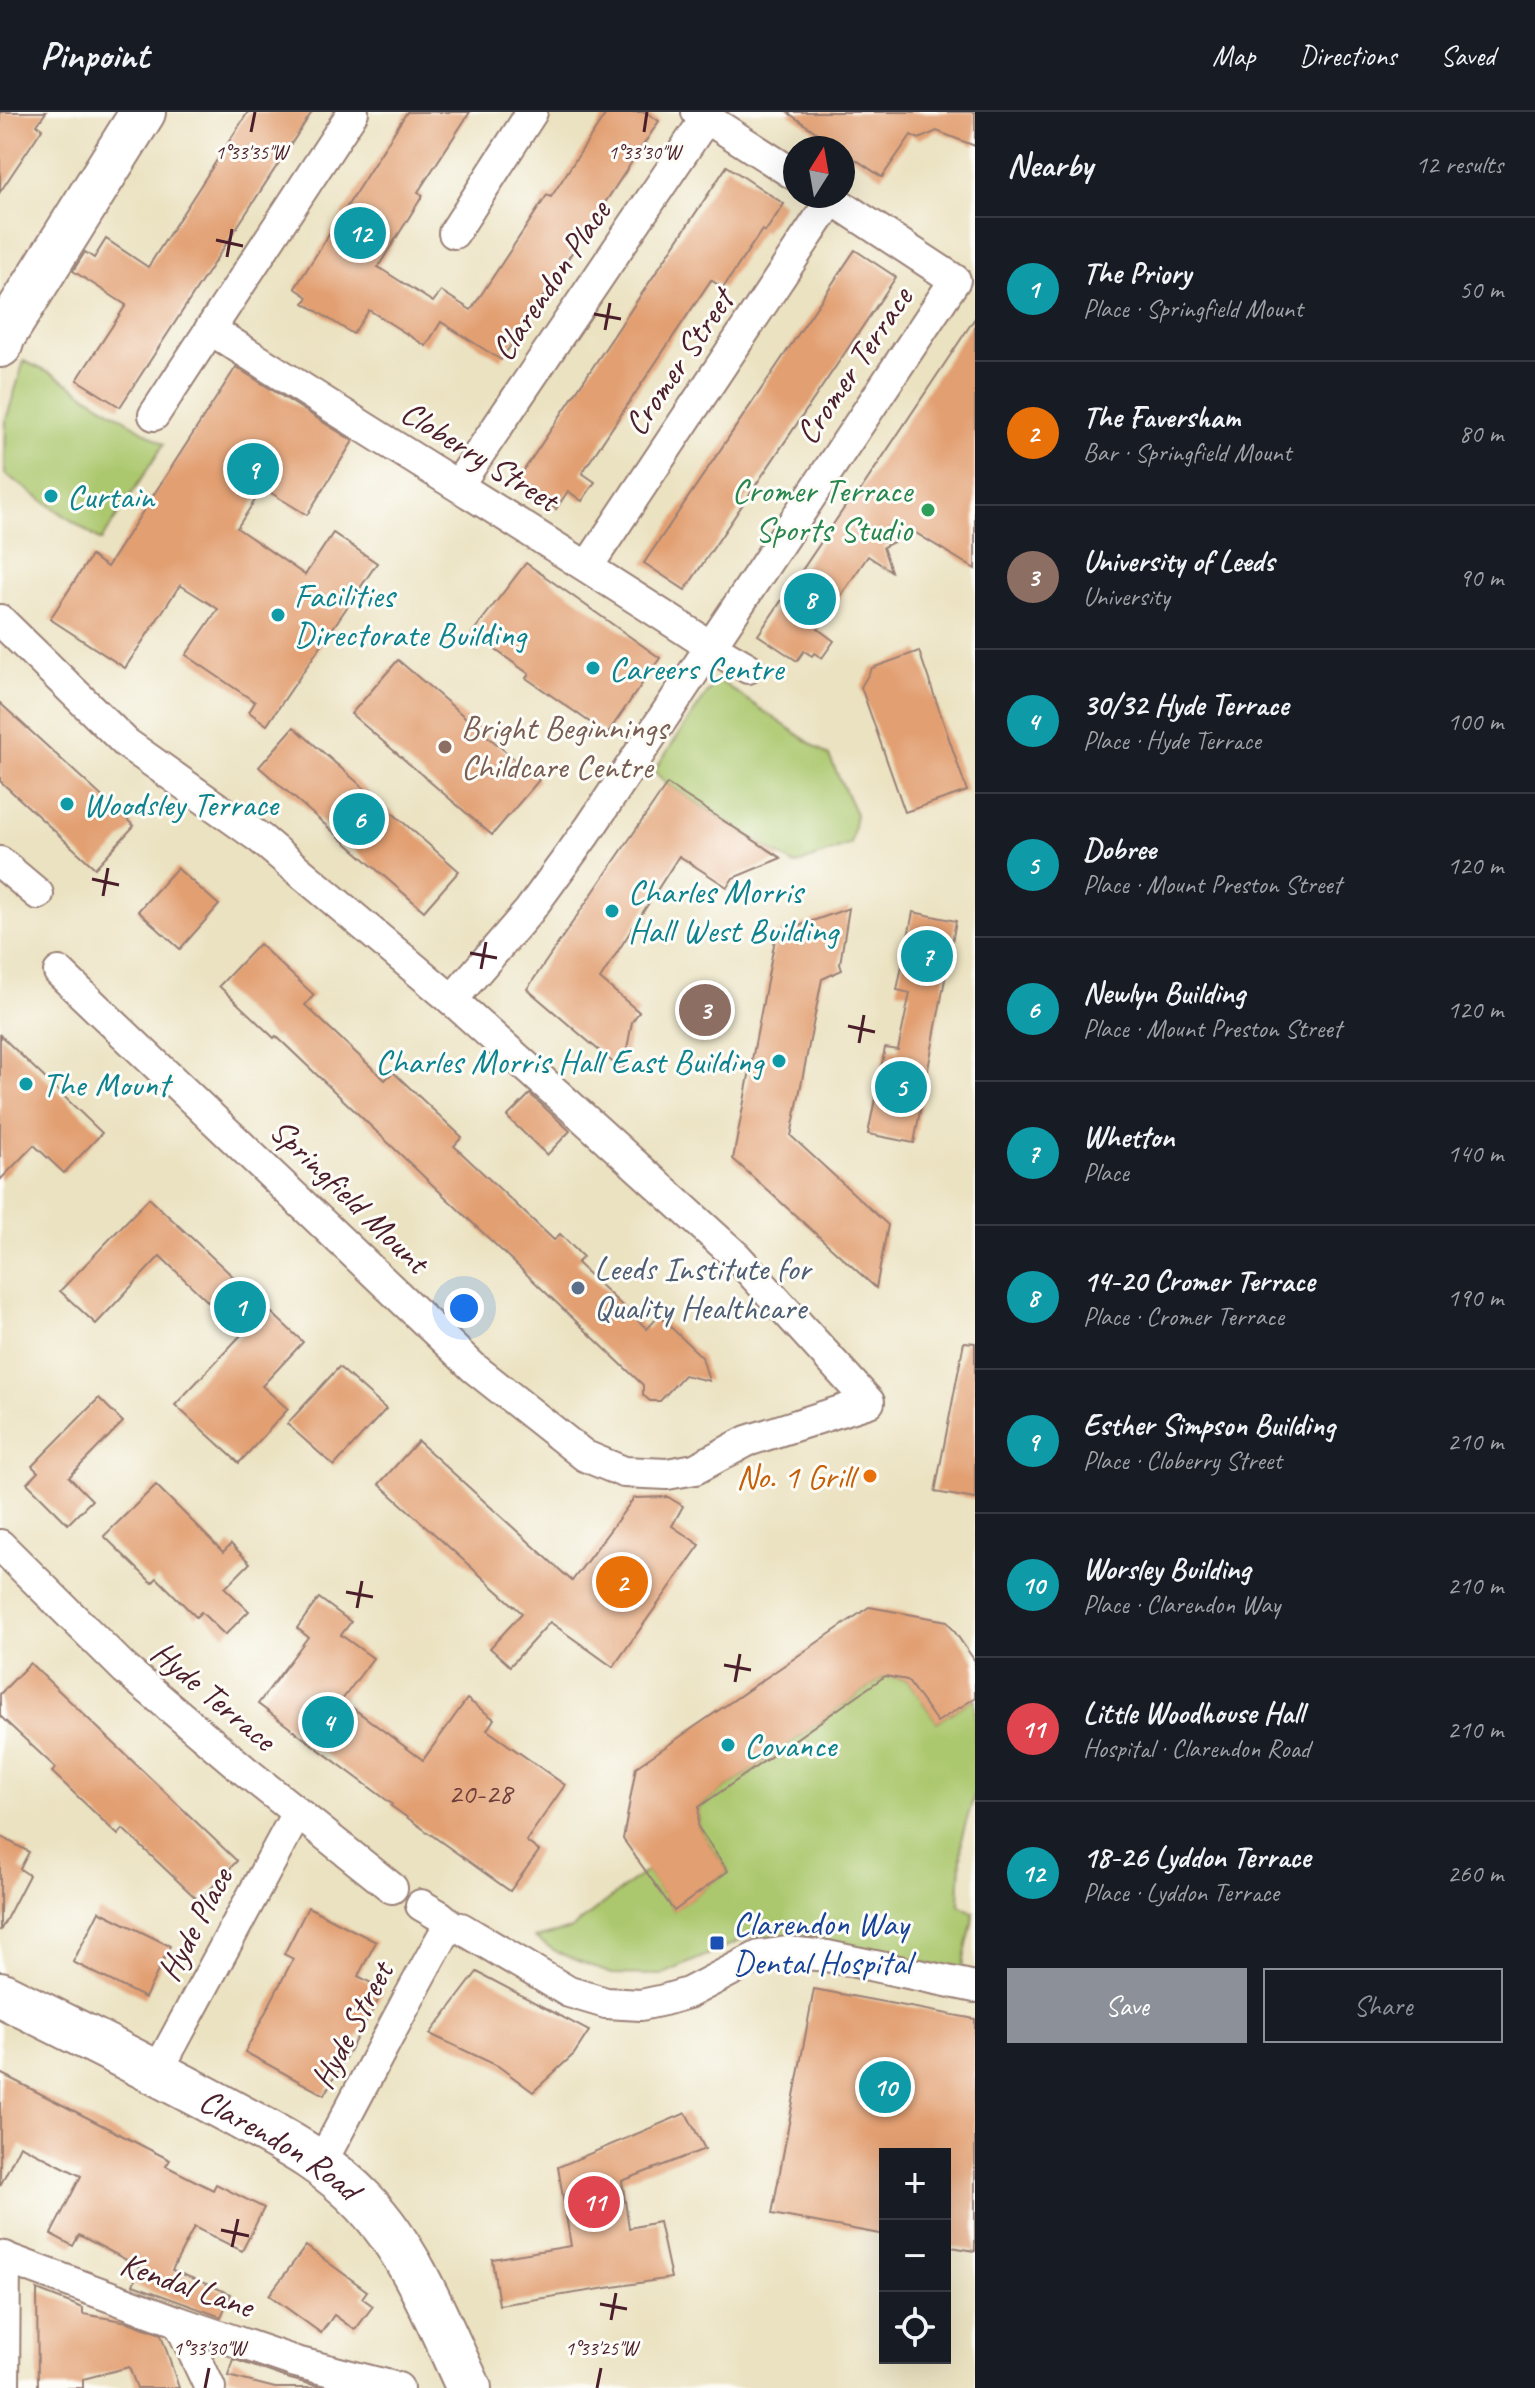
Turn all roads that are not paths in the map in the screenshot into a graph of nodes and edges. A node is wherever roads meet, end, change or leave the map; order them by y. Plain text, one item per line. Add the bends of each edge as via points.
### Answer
1 (143, 112) edge
2 (353, 112) edge
3 (532, 112) edge
4 (702, 115) edge
5 (783, 167) edge
6 (822, 208) edge
7 (844, 208) edge
8 (454, 233) dead end
9 (210, 329) junction
10 (0, 345) edge
11 (154, 415) dead end
12 (458, 485) junction
13 (588, 566) junction
14 (0, 620) edge
15 (710, 646) junction
16 (748, 668) dead end
17 (0, 862) edge
18 (38, 894) dead end
19 (59, 972) dead end
20 (452, 1000) junction
21 (0, 1545) edge
22 (297, 1813) junction
23 (392, 1888) dead end
24 (421, 1905) dead end
25 (453, 1927) junction
26 (975, 1987) edge
27 (0, 1994) edge
28 (157, 2072) junction
29 (321, 2163) junction
30 (2, 2256) edge
31 (179, 2322) junction
32 (459, 2386) edge
33 (4, 2388) edge
34 (210, 2388) edge
35 (398, 2388) edge

1 - 10 street
2 - 9 street
3 - 8 street
4 - 5 street
4 - 12 street, Clarendon Place
6 - 13 street, Cromer Street
7 - 15 street, Cromer Terrace via 955,280
9 - 11 street
9 - 12 street, Cloberry Street
12 - 13 street, Cloberry Street
13 - 15 street, Cloberry Street
14 - 20 street via 126,743 261,839
15 - 16 street, Cloberry Street
15 - 20 street, Cromer Terrace via 591,826 529,911
17 - 18 street
19 - 20 street, Springfield Mount via 474,1368 585,1456 624,1472 695,1469 747,1441 869,1402 736,1256
21 - 22 street, Hyde Terrace via 125,1669
22 - 23 street, Hyde Terrace
22 - 28 street, Hyde Place
24 - 25 street
25 - 26 street via 569,1992 606,2003 664,2000 759,1956 787,1952
25 - 29 street, Hyde Street via 445,1932
27 - 28 street, Clarendon Road
28 - 29 street, Clarendon Road
29 - 32 street, Clarendon Road via 365,2203 394,2240 416,2278
30 - 31 street, Kendal Lane
30 - 33 street
31 - 34 street
31 - 35 street, Kendal Lane via 296,2362

